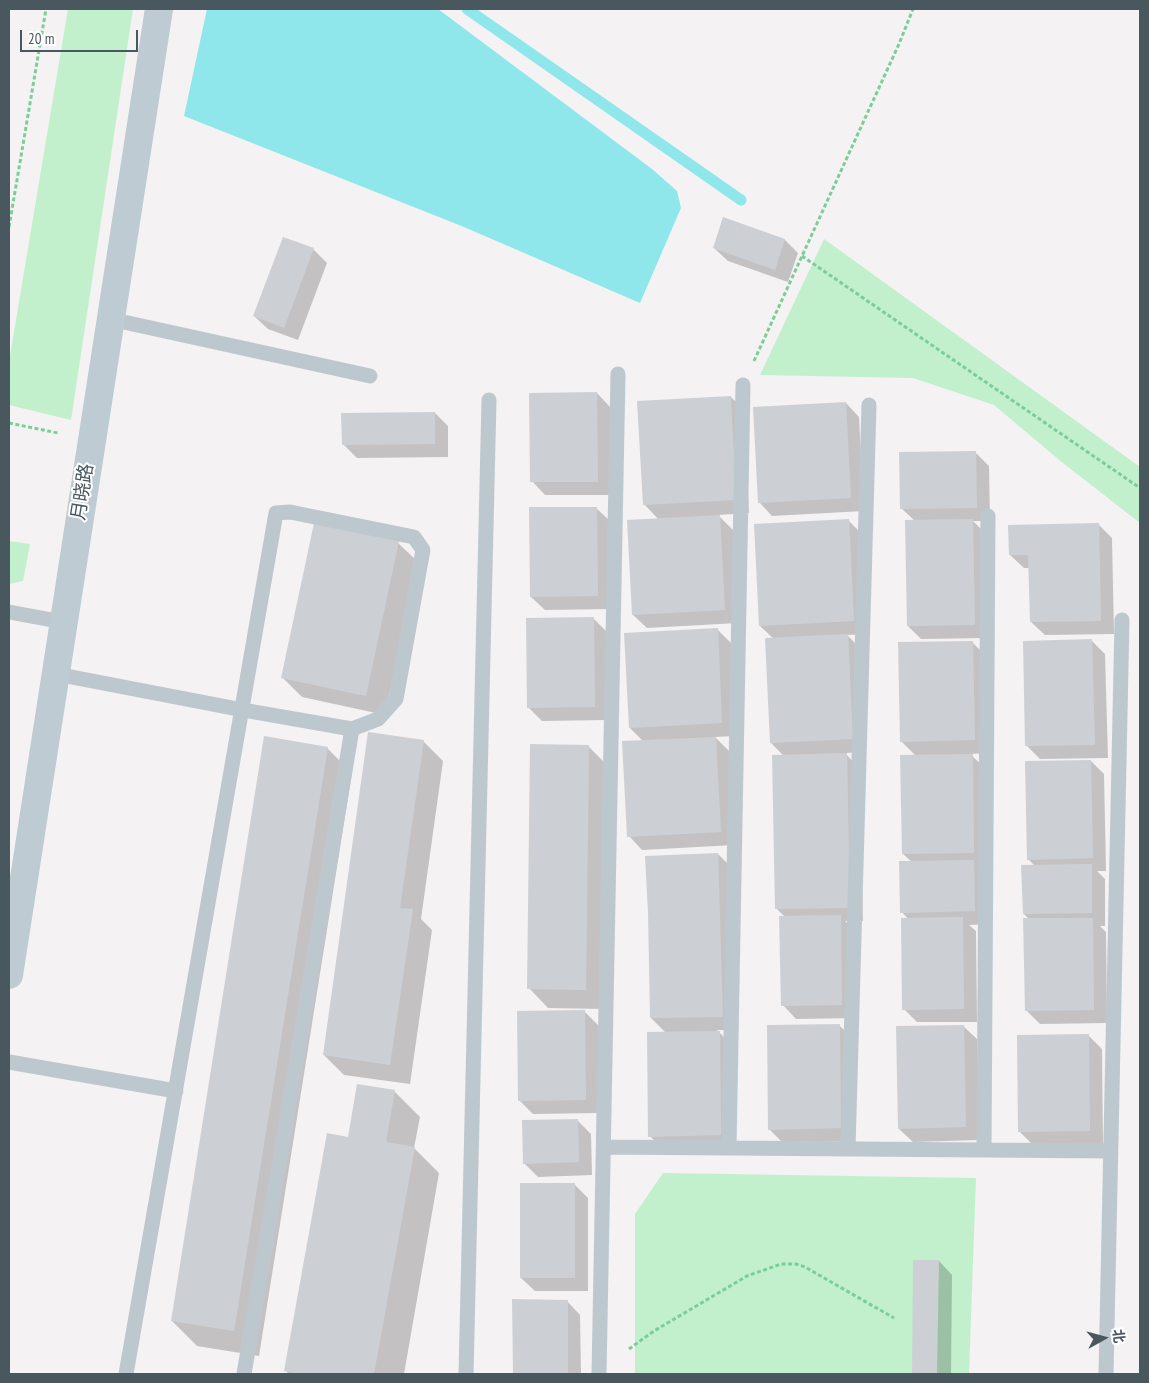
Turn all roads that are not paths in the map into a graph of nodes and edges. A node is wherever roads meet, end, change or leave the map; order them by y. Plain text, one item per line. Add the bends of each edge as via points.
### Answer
1 (159, 9) edge
2 (110, 319) junction
3 (618, 374) dead end
4 (370, 376) dead end
5 (743, 386) road end
6 (489, 400) dead end
7 (869, 405) dead end
8 (988, 516) dead end
9 (9, 612) edge
10 (1122, 620) dead end
11 (63, 622) junction
12 (56, 674) junction
13 (243, 710) junction
14 (352, 729) junction
15 (10, 962) edge
16 (9, 1062) edge
17 (176, 1090) junction
18 (604, 1147) junction
19 (729, 1148) junction
20 (848, 1149) junction
21 (984, 1150) junction
22 (1110, 1151) junction
23 (126, 1374) edge
24 (244, 1374) edge
25 (466, 1374) edge
26 (599, 1374) edge
27 (1106, 1374) edge

1 - 2 street, 月晓路
2 - 4 lane
2 - 11 street, 月晓路
3 - 18 lane
5 - 19 lane
6 - 25 lane
7 - 20 lane
8 - 21 lane
9 - 11 lane
10 - 22 lane
11 - 12 street, 月晓路
12 - 13 lane
12 - 15 street, 月晓路
13 - 14 lane
13 - 14 lane via 276,513 290,512 414,537 423,550 396,699 378,719
13 - 17 lane
14 - 24 lane
16 - 17 lane
17 - 23 lane
18 - 19 lane
18 - 26 lane
19 - 20 lane
20 - 21 lane
21 - 22 lane
22 - 27 lane

